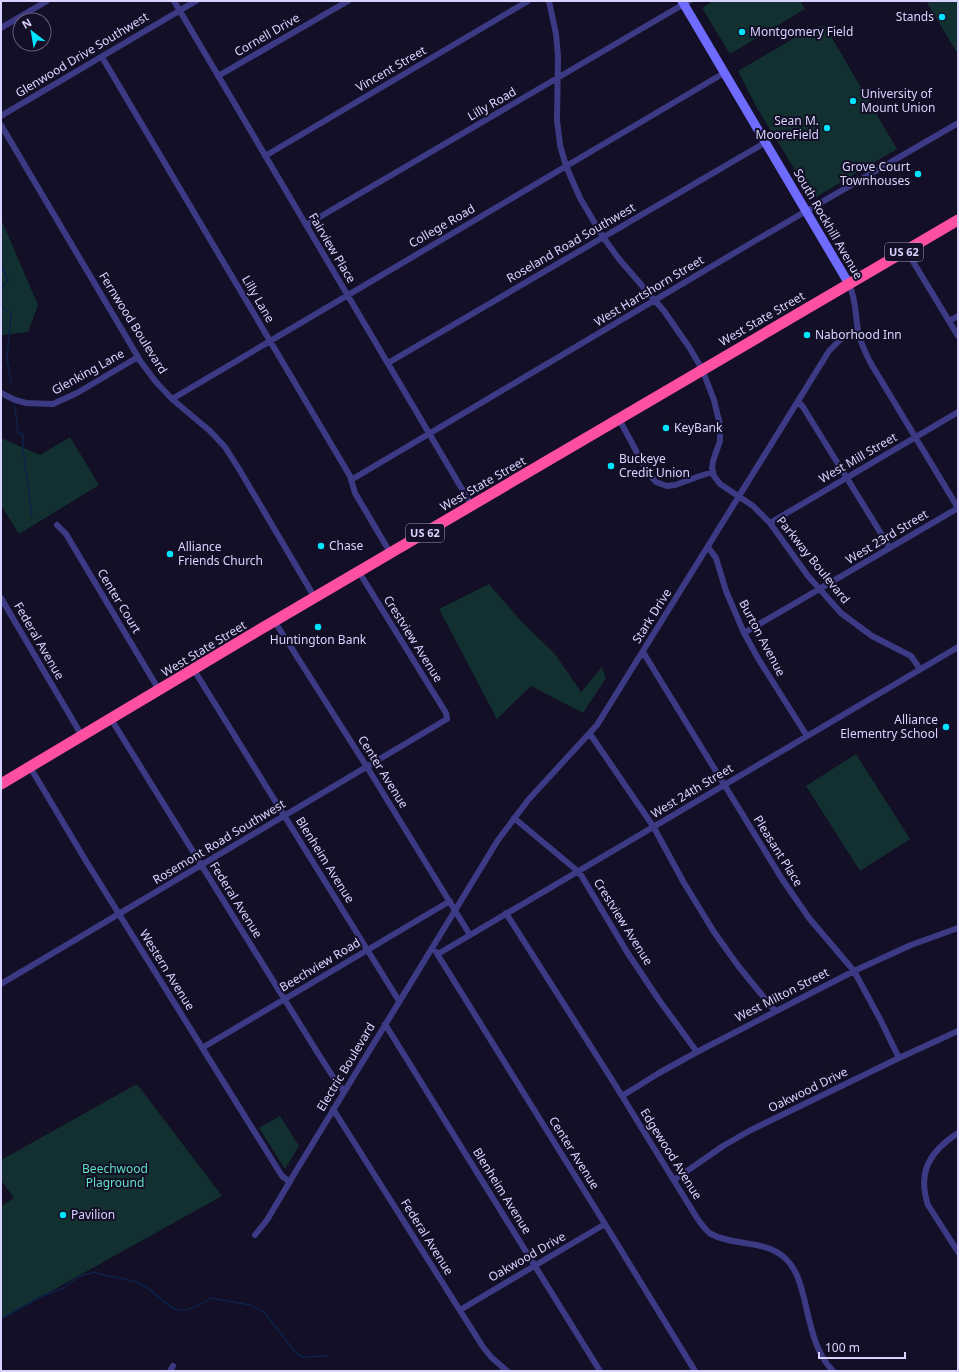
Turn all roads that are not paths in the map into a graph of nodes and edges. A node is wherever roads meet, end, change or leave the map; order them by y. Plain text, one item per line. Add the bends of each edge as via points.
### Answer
1 (47, 1) edge
2 (174, 1) edge
3 (196, 1) edge
4 (348, 1) edge
5 (528, 1) edge
6 (549, 1) edge
7 (685, 2) edge
8 (179, 10) junction
9 (1, 28) edge
10 (102, 57) junction
11 (724, 73) junction
12 (218, 76) junction
13 (558, 78) junction
14 (1, 116) edge
15 (958, 123) edge
16 (1, 125) edge
17 (766, 142) junction
18 (265, 156) junction
19 (566, 166) junction
20 (807, 211) junction
21 (958, 220) edge
22 (306, 225) junction
23 (603, 237) junction
24 (906, 250) junction
25 (849, 284) junction
26 (348, 295) junction
27 (655, 300) junction
28 (958, 316) edge
29 (949, 321) junction
30 (858, 330) junction
31 (958, 336) edge
32 (270, 340) junction
33 (138, 356) junction
34 (388, 363) junction
35 (702, 369) junction
36 (1, 393) edge
37 (172, 399) junction
38 (798, 401) junction
39 (958, 412) edge
40 (619, 419) junction
41 (429, 433) junction
42 (915, 437) junction
43 (713, 472) junction
44 (846, 478) junction
45 (351, 480) junction
46 (740, 496) junction
47 (472, 506) junction
48 (958, 508) edge
49 (770, 523) junction
50 (57, 525) dead end
51 (708, 547) junction
52 (890, 548) junction
53 (391, 554) junction
54 (359, 572) junction
55 (819, 589) junction
56 (1, 598) edge
57 (315, 598) junction
58 (275, 622) junction
59 (744, 633) junction
60 (958, 647) edge
61 (643, 652) junction
62 (920, 669) junction
63 (194, 670) junction
64 (159, 690) junction
65 (447, 718) joint
66 (111, 719) junction
67 (590, 734) junction
68 (82, 736) junction
69 (807, 736) junction
70 (30, 767) junction
71 (367, 767) junction
72 (1, 784) edge
73 (724, 784) junction
74 (284, 816) junction
75 (514, 818) junction
76 (653, 826) junction
77 (202, 865) junction
78 (577, 871) junction
79 (450, 901) junction
80 (455, 910) junction
81 (506, 913) junction
82 (120, 914) junction
83 (958, 928) edge
84 (470, 935) junction
85 (432, 948) junction
86 (367, 950) junction
87 (438, 954) junction
88 (854, 971) junction
89 (1, 984) edge
90 (285, 999) junction
91 (399, 1001) junction
92 (775, 1011) junction
93 (385, 1024) junction
94 (958, 1031) edge
95 (202, 1048) junction
96 (697, 1052) junction
97 (899, 1058) junction
98 (344, 1091) junction
99 (622, 1096) junction
100 (333, 1109) junction
101 (958, 1134) edge
102 (674, 1180) junction
103 (290, 1182) junction
104 (605, 1224) junction
105 (255, 1236) dead end
106 (958, 1252) edge
107 (535, 1265) junction
108 (460, 1310) junction
109 (507, 1371) edge
110 (600, 1371) edge
111 (695, 1371) edge
112 (833, 1371) edge

1 - 9 street
2 - 8 street, Fairview Place
3 - 8 street, Glenwood Drive Southwest
4 - 12 street, Cornell Drive
5 - 18 street, Vincent Street
6 - 13 street via 556,34
7 - 11 street, South Rockhill Avenue
7 - 13 street, Lilly Road
8 - 10 street, Glenwood Drive Southwest
8 - 12 street, Fairview Place
10 - 14 street, Glenwood Drive Southwest
10 - 32 street, Lilly Lane
11 - 17 street, South Rockhill Avenue
11 - 19 street, College Road
12 - 18 street, Fairview Place
13 - 19 street via 557,120
13 - 22 street, Lilly Road
15 - 20 street, West Hartshorn Street
16 - 33 street, Fernwood Boulevard
17 - 20 street, South Rockhill Avenue
17 - 23 street, Roseland Road Southwest
18 - 22 street, Fairview Place
19 - 23 street via 580,198
19 - 26 street, College Road
20 - 25 street, South Rockhill Avenue
20 - 27 street, West Hartshorn Street
21 - 24 highway, West State Street / US 62
22 - 26 street, Fairview Place
23 - 27 street
23 - 34 street, Roseland Road Southwest
24 - 25 highway, West State Street / US 62
24 - 29 street
25 - 30 street, South Rockhill Avenue via 854,296
25 - 35 highway, West State Street / US 62
26 - 32 street, College Road
26 - 34 street, Fairview Place
27 - 35 street
27 - 41 street, West Hartshorn Street
28 - 29 street
29 - 31 street
30 - 38 street, Stark Drive via 846,336 829,351
30 - 42 street, South Rockhill Avenue via 870,362
32 - 37 street, College Road
32 - 45 street, Lilly Lane
33 - 36 street, Glenking Lane via 77,393 53,404 26,403
33 - 37 street, Fernwood Boulevard via 152,377
34 - 41 street, Fairview Place
35 - 40 highway, West State Street / US 62
35 - 43 street via 720,424 720,441 713,461
37 - 57 street, Fernwood Boulevard via 210,431 232,458
38 - 44 street
38 - 46 street, Stark Drive
39 - 42 street, West Mill Street
40 - 43 street via 648,473 656,482 667,486 675,485
40 - 47 highway, West State Street / US 62
41 - 45 street, West Hartshorn Street
41 - 47 street, Fairview Place
42 - 44 street, West Mill Street
42 - 48 street, South Rockhill Avenue
43 - 46 street, Parkway Boulevard via 720,484
44 - 49 street, West Mill Street
44 - 52 street
45 - 53 street, Lilly Lane via 355,492
46 - 49 street, Parkway Boulevard
46 - 51 street, Stark Drive
47 - 53 highway, West State Street / US 62
48 - 52 street, West 23rd Street
49 - 55 street, Parkway Boulevard
50 - 64 street, Center Court via 66,534
51 - 59 street, Burton Avenue via 716,558 726,591
51 - 61 street, Stark Drive
52 - 55 street, West 23rd Street
53 - 54 highway, West State Street / US 62
54 - 57 highway, West State Street / US 62
54 - 65 street, Crestview Avenue
55 - 59 street, West 23rd Street
55 - 62 street, Parkway Boulevard via 850,621 879,641 911,656
56 - 68 street, Federal Avenue
57 - 58 highway, West State Street / US 62
58 - 63 highway, West State Street / US 62
58 - 71 street, Center Avenue
59 - 69 street, Burton Avenue
60 - 62 street, West 24th Street
61 - 67 street, Stark Drive
61 - 73 street, Pleasant Place
62 - 69 street, West 24th Street
63 - 64 highway, West State Street / US 62
63 - 74 street, Blenheim Avenue
64 - 66 highway, West State Street / US 62
65 - 71 street, Rosemont Road Southwest
66 - 68 highway, West State Street / US 62
66 - 77 street, Federal Avenue
67 - 75 street, Stark Drive
67 - 76 street
68 - 70 highway, West State Street / US 62
69 - 73 street, West 24th Street
70 - 72 highway, West State Street / US 62
70 - 82 street, Western Avenue
71 - 74 street, Rosemont Road Southwest
71 - 79 street, Center Avenue
73 - 76 street, West 24th Street
73 - 88 street, Pleasant Place via 796,900
74 - 77 street, Rosemont Road Southwest
74 - 86 street, Blenheim Avenue
75 - 78 street, Crestview Avenue
75 - 80 street, Stark Drive
76 - 78 street, West 24th Street
76 - 92 street via 714,932
77 - 82 street, Rosemont Road Southwest
77 - 90 street, Federal Avenue
78 - 81 street, West 24th Street
78 - 96 street, Crestview Avenue via 627,952
79 - 80 street, Center Avenue
79 - 86 street, Beechview Road
80 - 84 street, Center Avenue
80 - 85 street, Electric Boulevard
81 - 84 street, West 24th Street
81 - 99 street, Edgewood Avenue
82 - 89 street, Rosemont Road Southwest
82 - 95 street, Western Avenue
83 - 88 street, West Milton Street via 911,945
84 - 87 street, West 24th Street
85 - 87 street, Center Avenue
85 - 91 street, Electric Boulevard
86 - 90 street, Beechview Road
86 - 91 street, Blenheim Avenue
87 - 104 street, Center Avenue
88 - 92 street, West Milton Street
88 - 97 street, Pleasant Place
90 - 95 street, Beechview Road
90 - 98 street, Federal Avenue
91 - 93 street, Electric Boulevard
92 - 96 street, West Milton Street
93 - 98 street, Electric Boulevard
93 - 107 street, Blenheim Avenue
94 - 97 street, Oakwood Drive
95 - 103 street, Western Avenue via 282,1176
96 - 99 street, West Milton Street
97 - 102 street, Oakwood Drive via 748,1131
98 - 100 street, Electric Boulevard
99 - 102 street, Edgewood Avenue
100 - 103 street, Electric Boulevard
100 - 108 street, Federal Avenue
101 - 106 street via 945,1142 933,1155 927,1166 924,1184 928,1205
102 - 112 street, Edgewood Avenue via 710,1234 772,1250 791,1265 799,1280 818,1346
103 - 105 street, Electric Boulevard
104 - 107 street, Oakwood Drive
104 - 111 street, Center Avenue
107 - 108 street, Oakwood Drive
107 - 110 street, Blenheim Avenue
108 - 109 street, Federal Avenue via 488,1354

